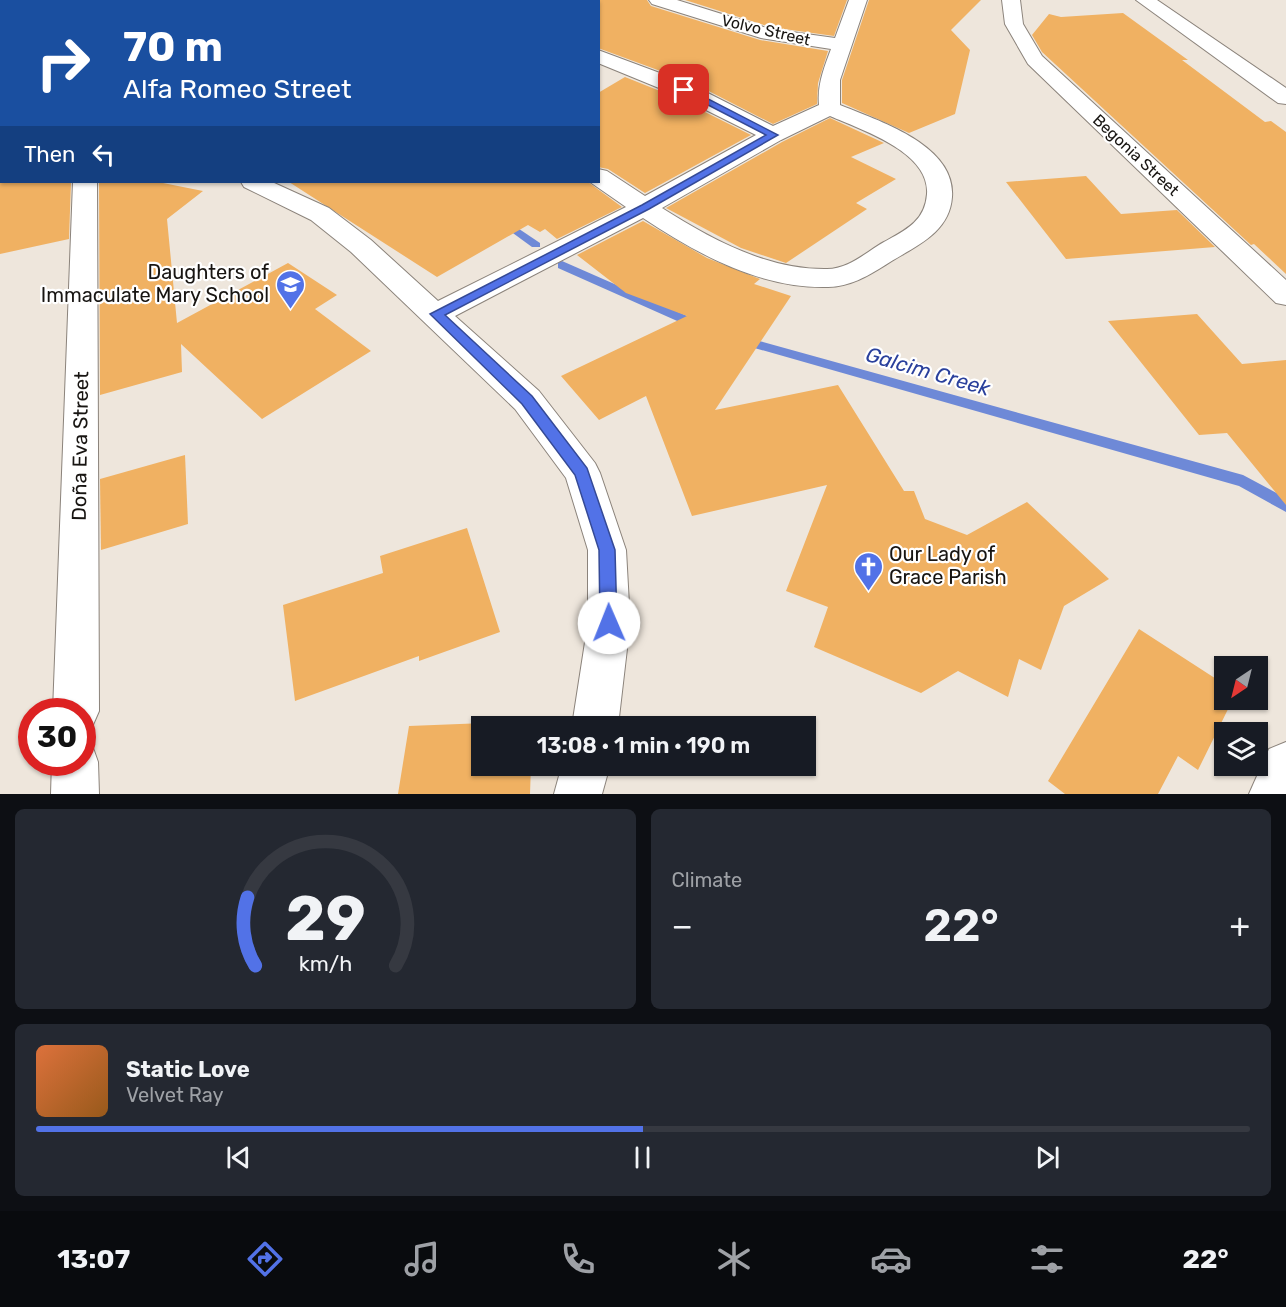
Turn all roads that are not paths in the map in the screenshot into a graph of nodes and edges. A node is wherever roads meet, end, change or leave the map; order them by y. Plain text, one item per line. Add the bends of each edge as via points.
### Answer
1 (658, 0) edge
2 (858, 0) edge
3 (1011, 0) edge
4 (1145, 0) edge
5 (841, 45) junction
6 (600, 57) edge
7 (1286, 98) edge
8 (830, 108) junction
9 (774, 135) junction
10 (600, 177) edge
11 (85, 183) edge
12 (255, 183) edge
13 (645, 207) junction
14 (1286, 296) edge
15 (436, 314) junction
16 (76, 698) edge
17 (596, 716) edge
18 (1286, 766) edge
19 (75, 776) edge
20 (583, 776) edge
21 (75, 794) edge
22 (578, 794) edge
23 (1273, 794) edge

1 - 5 street, Volvo Street via 768,34
2 - 5 street
3 - 14 street, Begonia Street via 1009,11 1017,31 1035,60
4 - 7 street
5 - 8 street via 830,80
6 - 9 street via 684,90
8 - 9 street
8 - 13 street via 910,147 926,159 940,186 938,214 928,228 847,275 787,274 756,265 687,234
9 - 13 street
10 - 13 street
11 - 16 street, Doña Eva Street
12 - 15 street via 320,214
13 - 15 street
15 - 17 street via 527,400 582,473 607,550 609,623
18 - 23 street
19 - 21 street
20 - 22 street

